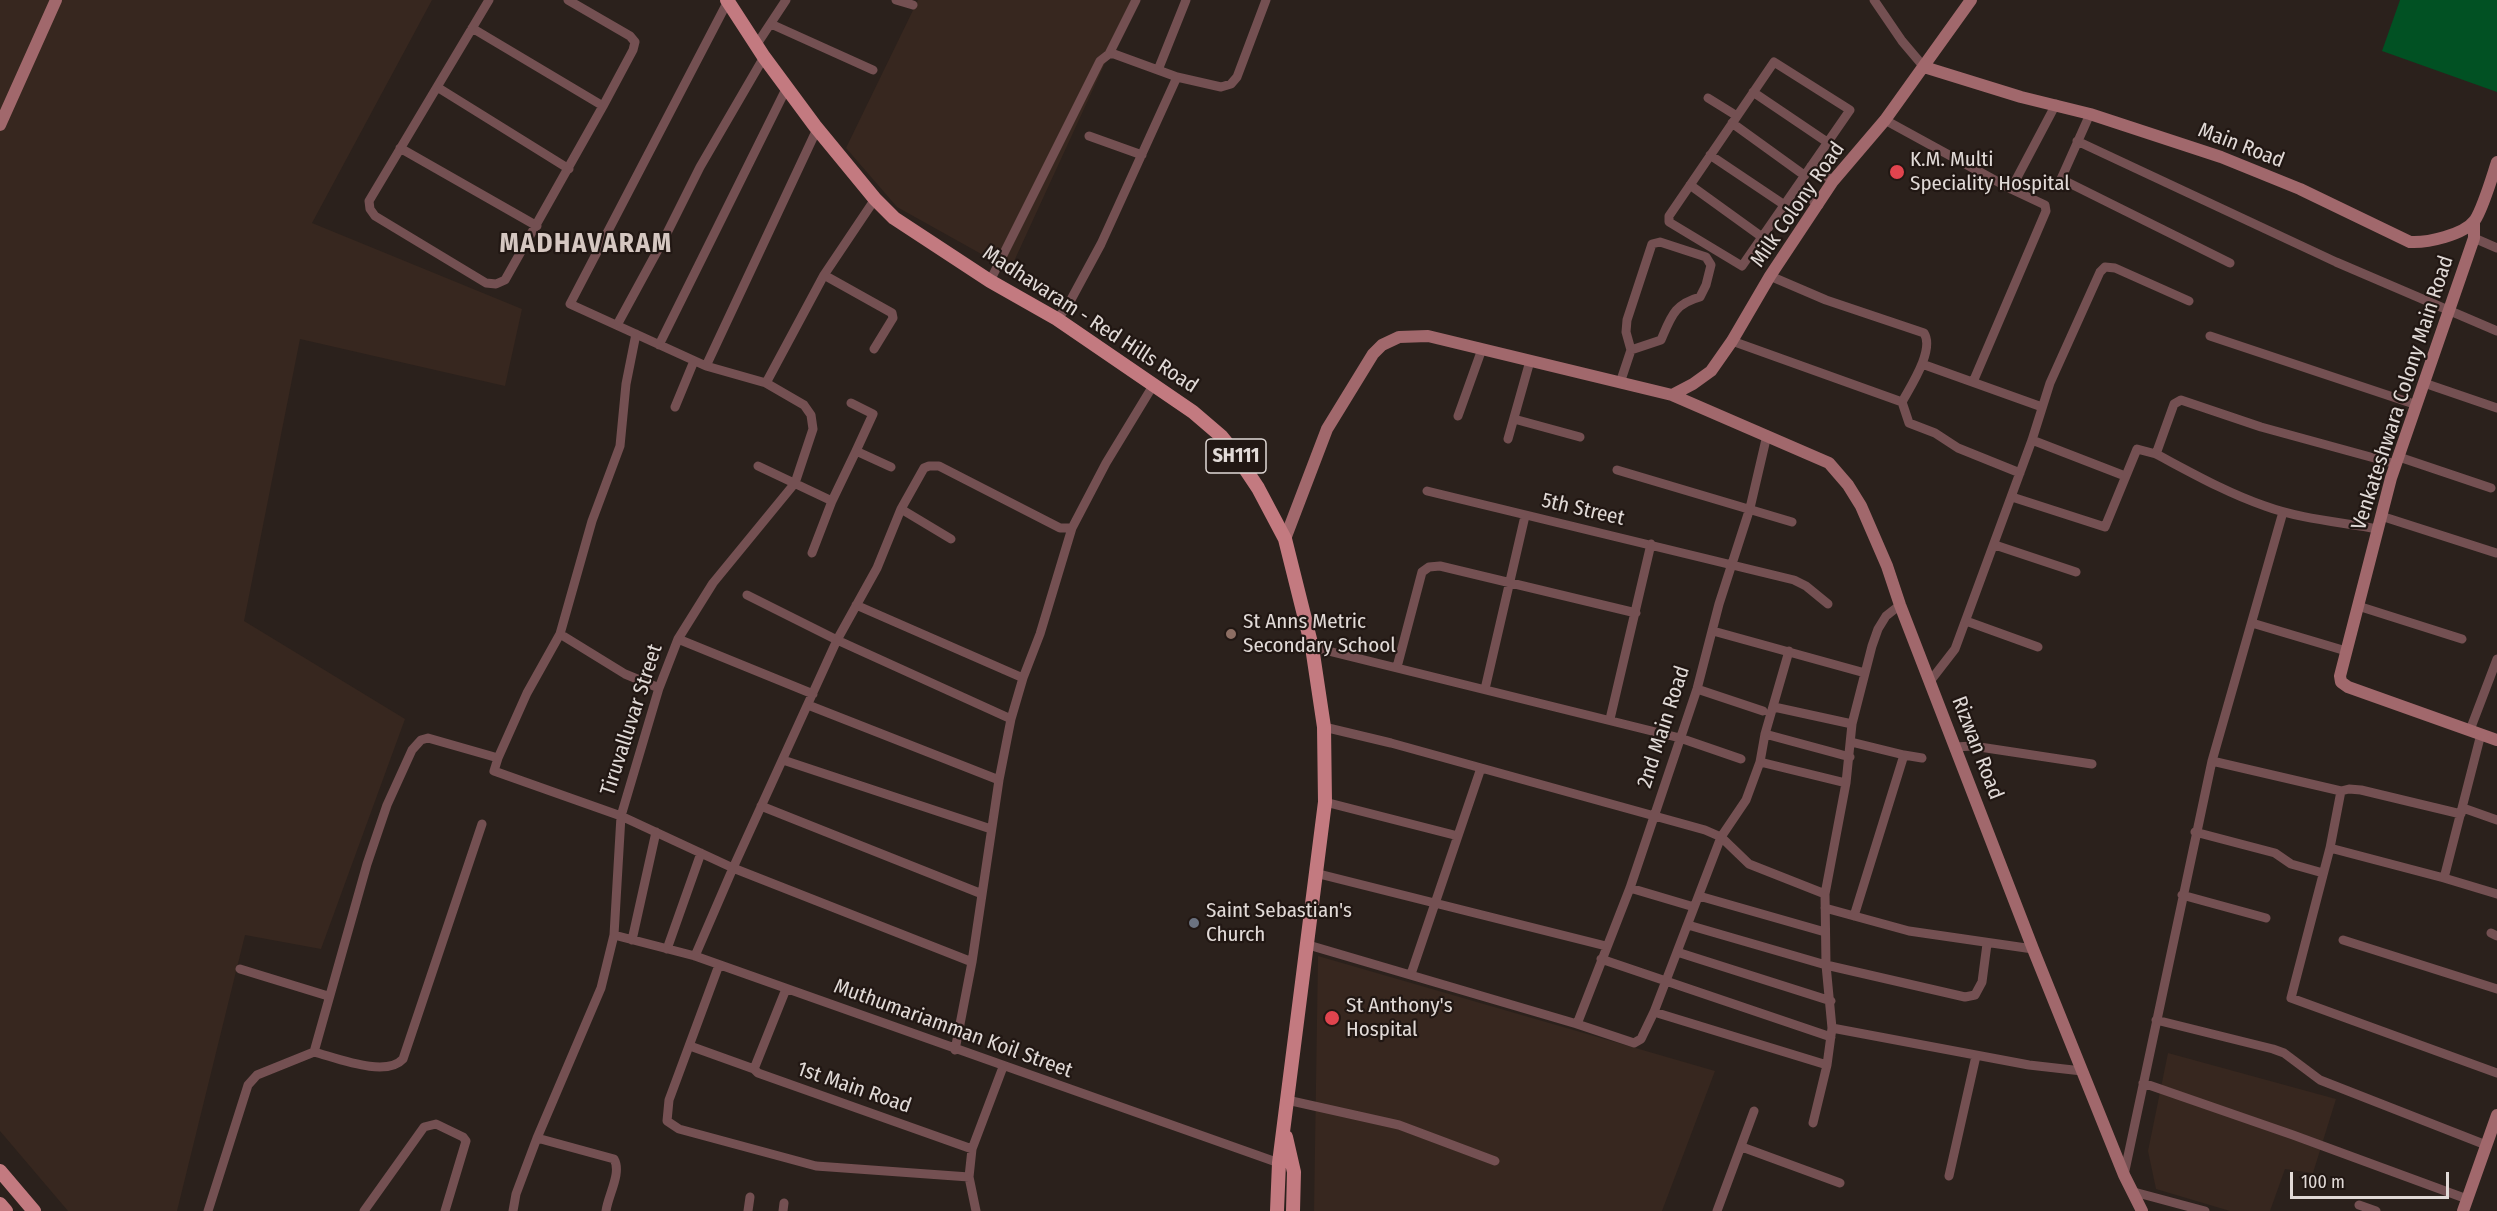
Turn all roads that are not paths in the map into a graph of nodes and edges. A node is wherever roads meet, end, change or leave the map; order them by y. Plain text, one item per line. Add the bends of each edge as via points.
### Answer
1 (56, 0) edge
2 (489, 0) edge
3 (568, 0) edge
4 (786, 0) edge
5 (896, 0) edge
6 (1136, 0) edge
7 (1186, 0) edge
8 (1266, 0) edge
9 (1874, 0) edge
10 (1971, 0) edge
11 (728, 1) edge
12 (913, 5) dead end
13 (771, 24) junction
14 (472, 28) junction
15 (757, 44) junction
16 (1109, 54) junction
17 (764, 57) junction
18 (1924, 67) junction
19 (873, 70) dead end
20 (1158, 70) junction
21 (1177, 77) junction
22 (437, 87) junction
23 (788, 87) junction
24 (1753, 92) junction
25 (1708, 98) dead end
26 (2056, 104) junction
27 (603, 106) junction
28 (2090, 114) junction
29 (1734, 119) junction
30 (1885, 120) junction
31 (0, 125) edge
32 (818, 127) junction
33 (1089, 136) dead end
34 (2078, 141) junction
35 (1827, 142) junction
36 (400, 148) junction
37 (1142, 155) junction
38 (1710, 155) junction
39 (2497, 165) edge
40 (1811, 166) junction
41 (569, 169) junction
42 (1804, 174) junction
43 (1833, 181) junction
44 (1690, 185) junction
45 (1796, 188) junction
46 (2011, 189) junction
47 (875, 199) junction
48 (1783, 204) junction
49 (1819, 205) junction
50 (2474, 220) junction
51 (537, 226) junction
52 (1762, 237) junction
53 (2474, 238) junction
54 (2497, 248) edge
55 (2230, 263) dead end
56 (824, 275) junction
57 (1770, 276) junction
58 (990, 281) junction
59 (2189, 301) dead end
60 (2450, 312) junction
61 (1057, 319) junction
62 (617, 325) junction
63 (2497, 331) edge
64 (636, 334) junction
65 (2210, 336) dead end
66 (1732, 341) junction
67 (659, 345) junction
68 (874, 349) dead end
69 (1482, 349) junction
70 (1631, 350) junction
71 (694, 361) junction
72 (1530, 361) junction
73 (1922, 363) junction
74 (706, 366) junction
75 (1973, 382) junction
76 (766, 383) junction
77 (1620, 383) junction
78 (2424, 383) junction
79 (1154, 384) junction
80 (1672, 395) junction
81 (1902, 402) junction
82 (851, 403) dead end
83 (2417, 405) junction
84 (675, 406) dead end
85 (2042, 407) junction
86 (2497, 408) edge
87 (1458, 416) dead end
88 (1514, 419) junction
89 (1767, 435) junction
90 (1580, 437) dead end
91 (1508, 439) dead end
92 (2032, 440) junction
93 (856, 451) junction
94 (2156, 454) junction
95 (2397, 460) junction
96 (758, 466) dead end
97 (891, 467) dead end
98 (1617, 470) dead end
99 (2020, 473) junction
100 (2125, 476) junction
101 (795, 483) junction
102 (2491, 488) dead end
103 (1427, 491) dead end
104 (2012, 496) junction
105 (832, 501) junction
106 (1750, 508) junction
107 (901, 509) junction
108 (2283, 512) junction
109 (1525, 516) junction
110 (2381, 516) junction
111 (1792, 522) dead end
112 (1071, 528) junction
113 (2378, 529) junction
114 (951, 539) dead end
115 (1285, 539) junction
116 (1651, 544) junction
117 (1995, 545) junction
118 (812, 553) dead end
119 (2496, 553) edge
120 (1731, 565) junction
121 (2076, 572) dead end
122 (1510, 583) junction
123 (747, 596) dead end
124 (1828, 604) dead end
125 (856, 605) junction
126 (1900, 605) junction
127 (2358, 606) junction
128 (1636, 613) junction
129 (1966, 621) junction
130 (2252, 623) junction
131 (1713, 631) junction
132 (560, 634) junction
133 (678, 639) junction
134 (2462, 639) dead end
135 (837, 640) junction
136 (1312, 647) junction
137 (2038, 647) dead end
138 (1789, 651) junction
139 (2346, 651) junction
140 (2497, 659) edge
141 (1397, 667) junction
142 (1865, 673) junction
143 (1023, 678) junction
144 (1931, 680) junction
145 (659, 688) junction
146 (1485, 689) junction
147 (1697, 689) junction
148 (813, 694) junction
149 (808, 705) junction
150 (1774, 707) junction
151 (1763, 711) dead end
152 (1011, 718) junction
153 (1610, 719) junction
154 (1852, 724) junction
155 (1324, 728) junction
156 (2476, 732) junction
157 (1765, 734) junction
158 (1680, 738) junction
159 (2497, 740) edge
160 (1851, 742) junction
161 (1955, 747) junction
162 (1904, 755) junction
163 (1850, 757) junction
164 (498, 758) junction
165 (1922, 758) dead end
166 (1741, 759) dead end
167 (783, 760) junction
168 (2212, 761) junction
169 (1760, 762) junction
170 (2092, 764) dead end
171 (1480, 768) junction
172 (999, 780) junction
173 (1846, 783) junction
174 (2341, 791) junction
175 (1325, 802) junction
176 (761, 806) junction
177 (2462, 811) junction
178 (621, 816) junction
179 (1654, 817) junction
180 (2497, 820) edge
181 (482, 824) dead end
182 (991, 829) junction
183 (656, 832) junction
184 (2195, 832) junction
185 (1458, 836) junction
186 (1721, 837) junction
187 (2330, 848) junction
188 (700, 853) junction
189 (733, 868) junction
190 (1316, 873) junction
191 (2323, 873) junction
192 (2444, 878) junction
193 (1630, 888) junction
194 (982, 894) junction
195 (1825, 894) junction
196 (2497, 894) edge
197 (2182, 895) junction
198 (1699, 896) junction
199 (1436, 904) junction
200 (1694, 907) junction
201 (1826, 908) junction
202 (1854, 916) junction
203 (2266, 918) dead end
204 (1688, 926) junction
205 (1825, 932) junction
206 (614, 935) junction
207 (632, 940) junction
208 (2343, 940) dead end
209 (1305, 944) junction
210 (1987, 944) junction
211 (1606, 946) junction
212 (667, 949) junction
213 (2033, 949) junction
214 (1677, 952) junction
215 (695, 956) junction
216 (1601, 959) junction
217 (972, 962) junction
218 (719, 965) junction
219 (1826, 965) junction
220 (240, 969) dead end
221 (1411, 974) junction
222 (1666, 981) junction
223 (786, 989) junction
224 (2497, 989) edge
225 (328, 996) junction
226 (1831, 1001) junction
227 (1654, 1012) junction
228 (2156, 1020) junction
229 (1577, 1024) junction
230 (1832, 1032) junction
231 (690, 1046) junction
232 (955, 1050) junction
233 (314, 1052) junction
234 (1976, 1056) junction
235 (1827, 1065) junction
236 (1003, 1067) junction
237 (754, 1069) junction
238 (2082, 1071) junction
239 (2497, 1073) edge
240 (2143, 1083) junction
241 (1287, 1100) junction
242 (1754, 1111) dead end
243 (2497, 1116) edge
244 (1813, 1123) dead end
245 (1284, 1130) junction
246 (537, 1138) junction
247 (2487, 1145) junction
248 (1742, 1148) junction
249 (972, 1149) junction
250 (1495, 1161) dead end
251 (1279, 1163) junction
252 (0, 1171) edge
253 (2124, 1175) junction
254 (1950, 1176) dead end
255 (969, 1177) junction
256 (1840, 1183) dead end
257 (2134, 1192) junction
258 (750, 1197) dead end
259 (0, 1204) edge
260 (2359, 1205) dead end
261 (2465, 1205) edge
262 (1720, 1210) edge
263 (6, 1211) edge
264 (34, 1211) edge
265 (208, 1211) edge
266 (364, 1211) edge
267 (445, 1211) edge
268 (513, 1211) edge
269 (606, 1211) edge
270 (748, 1211) edge
271 (976, 1211) edge
272 (1277, 1211) edge
273 (1293, 1211) edge
274 (2142, 1211) edge
275 (2205, 1211) edge
276 (2376, 1211) edge

1 - 31 street
2 - 14 street
3 - 27 street via 635,42
4 - 13 street
5 - 12 street
6 - 16 street
7 - 20 street
8 - 21 street via 1231,84 1221,87
9 - 18 street
10 - 18 street, Milk Colony Road
11 - 15 main road, Madhavaram - Red Hills Road / SH111
11 - 62 street via 570,304
13 - 15 street
13 - 19 street
14 - 22 street
14 - 27 street
15 - 17 main road, Madhavaram - Red Hills Road / SH111
16 - 20 street
16 - 58 street via 1096,68
17 - 23 main road, Madhavaram - Red Hills Road / SH111
17 - 62 street via 700,167
18 - 26 street, Main Road
18 - 30 street, Milk Colony Road
20 - 21 street
21 - 37 street
22 - 36 street
22 - 41 street
23 - 32 main road, Madhavaram - Red Hills Road / SH111
23 - 67 street
24 - 29 street
24 - 35 street
24 - 35 street via 1774,62 1850,110
25 - 29 street
26 - 28 street, Main Road
26 - 46 street
27 - 41 street
28 - 34 street
28 - 50 street, Main Road via 2221,157 2300,189 2410,242 2439,238
29 - 38 street
29 - 42 street
30 - 43 street, Milk Colony Road
30 - 46 street
32 - 47 main road, Madhavaram - Red Hills Road / SH111
32 - 74 street
33 - 37 street
34 - 55 street via 2061,178
34 - 60 street
35 - 40 street
36 - 51 street
36 - 51 street via 369,201 370,209 375,216 486,283 505,280
37 - 61 street via 1101,244
38 - 44 street
38 - 48 street
39 - 50 street
40 - 42 street
40 - 43 street
41 - 51 street
42 - 45 street
43 - 49 street, Milk Colony Road
44 - 52 street
44 - 52 street via 1669,222 1742,266
45 - 48 street
45 - 49 street
46 - 75 street via 2046,208
47 - 56 street
47 - 58 main road, Madhavaram - Red Hills Road / SH111 via 894,219
48 - 52 street
49 - 57 street, Milk Colony Road
50 - 53 street, Venkateshwara Colony Main Road
53 - 54 street
53 - 60 street, Venkateshwara Colony Main Road
56 - 68 street via 891,314 893,318
56 - 76 street
57 - 66 street, Milk Colony Road
57 - 73 street via 1826,300 1924,333 1928,343
58 - 61 main road, Madhavaram - Red Hills Road / SH111
59 - 85 street via 2115,268 2103,268
60 - 63 street
60 - 78 street, Venkateshwara Colony Main Road
61 - 79 main road, Madhavaram - Red Hills Road / SH111
62 - 64 street
64 - 67 street
64 - 132 street via 620,446 592,521
65 - 83 street
66 - 80 street, Milk Colony Road via 1711,370
66 - 81 street
67 - 71 street
69 - 72 street, Rizwan Road
69 - 87 street
69 - 115 street, Rizwan Road via 1417,335 1391,340 1373,354 1327,429
70 - 70 street via 1627,320 1652,244 1660,242 1706,257 1711,265 1700,297 1684,301 1672,315 1661,340
70 - 77 street
71 - 74 street
71 - 84 street
72 - 77 street, Rizwan Road
72 - 88 street
73 - 75 street
73 - 81 street
74 - 76 street
75 - 85 street
76 - 101 street, Tiruvalluvar Street via 804,405 811,416 813,429
77 - 80 street, Rizwan Road
78 - 83 street, Venkateshwara Colony Main Road
78 - 86 street
79 - 112 street
79 - 115 main road, Madhavaram - Red Hills Road / SH111 via 1221,436 1258,488
80 - 89 street, Rizwan Road
81 - 99 street via 1909,423
82 - 93 street via 873,414
83 - 95 street, Venkateshwara Colony Main Road
85 - 92 street
88 - 90 street
88 - 91 street
89 - 106 street, 2nd Main Road
89 - 126 street, Rizwan Road via 1821,459 1839,474 1861,506
92 - 99 street
92 - 100 street
93 - 97 street
93 - 105 street
94 - 95 street via 2174,404 2181,400 2261,427
94 - 100 street via 2139,448
94 - 108 street via 2225,490
95 - 102 street
95 - 110 street, Venkateshwara Colony Main Road
96 - 101 street
98 - 106 street
99 - 104 street
100 - 104 street via 2103,528
101 - 105 street
101 - 133 street, Tiruvalluvar Street via 713,583
103 - 109 street, 5th Street
104 - 117 street
105 - 118 street
106 - 111 street
106 - 120 street, 2nd Main Road
107 - 112 street via 921,472 929,466 939,466 1060,528
107 - 114 street
107 - 125 street via 877,568
108 - 113 street
108 - 130 street
109 - 116 street, 5th Street
109 - 122 street
110 - 113 street, Venkateshwara Colony Main Road
110 - 119 street
112 - 143 street
113 - 127 street, Venkateshwara Colony Main Road
115 - 136 main road, Madhavaram - Red Hills Road / SH111
116 - 120 street, 5th Street
116 - 128 street
117 - 121 street
117 - 129 street
120 - 124 street, 5th Street via 1800,582
120 - 131 street, 2nd Main Road
122 - 128 street
122 - 141 street via 1440,566 1422,572
122 - 146 street
123 - 135 street
125 - 135 street
125 - 143 street
126 - 142 street via 1878,629
126 - 144 street, Rizwan Road
127 - 134 street
127 - 139 street, Venkateshwara Colony Main Road
128 - 153 street
129 - 137 street
129 - 144 street via 1949,660
130 - 139 street
130 - 168 street
131 - 138 street
131 - 147 street, 2nd Main Road
132 - 145 street via 619,671
132 - 164 street via 527,693
133 - 145 street, Tiruvalluvar Street
133 - 148 street
135 - 148 street
135 - 152 street
136 - 141 street
136 - 155 main road, Madhavaram - Red Hills Road / SH111
138 - 142 street
138 - 150 street
139 - 156 street, Venkateshwara Colony Main Road via 2340,676 2348,687
140 - 156 street
141 - 146 street
142 - 154 street
143 - 152 street
144 - 161 street, Rizwan Road
145 - 178 street, Tiruvalluvar Street
146 - 153 street
147 - 151 street
147 - 158 street, 2nd Main Road
148 - 149 street
149 - 167 street
149 - 172 street
150 - 154 street
150 - 157 street
152 - 172 street
153 - 158 street
154 - 160 street
155 - 171 street
155 - 175 main road, Madhavaram - Red Hills Road / SH111
156 - 159 street
156 - 177 street
157 - 163 street
157 - 169 street
158 - 166 street
158 - 179 street, 2nd Main Road
160 - 162 street
160 - 163 street
161 - 170 street via 1973,746
161 - 213 street, Rizwan Road
162 - 165 street
162 - 202 street
163 - 173 street
164 - 178 street via 494,771
164 - 225 street via 428,738 412,750 387,805
167 - 176 street
167 - 182 street
168 - 174 street
168 - 184 street
169 - 173 street
169 - 186 street via 1743,805
171 - 179 street
171 - 185 street
172 - 182 street
173 - 195 street
174 - 177 street via 2361,790
174 - 187 street
175 - 185 street
175 - 190 main road, Madhavaram - Red Hills Road / SH111
176 - 189 street
176 - 194 street
177 - 180 street
177 - 192 street
178 - 183 street
178 - 206 street, Tiruvalluvar Street
179 - 186 street
179 - 193 street, 2nd Main Road
181 - 233 street via 403,1059 382,1069
182 - 194 street
183 - 188 street
183 - 207 street
184 - 191 street via 2275,853 2290,864
184 - 197 street
185 - 199 street
186 - 195 street via 1749,864
186 - 198 street
187 - 191 street
187 - 192 street
188 - 189 street
188 - 212 street
189 - 215 street
189 - 217 street
190 - 199 street
190 - 209 main road, Madhavaram - Red Hills Road / SH111
191 - 239 street via 2291,998
192 - 196 street
193 - 200 street
193 - 211 street, 2nd Main Road
194 - 217 street
195 - 201 street
197 - 203 street
197 - 228 street
198 - 200 street
198 - 205 street
199 - 211 street
199 - 221 street
200 - 204 street
201 - 202 street
201 - 205 street
202 - 210 street via 1909,931
204 - 214 street
204 - 219 street
205 - 219 street
206 - 207 street, Muthumariamman Koil Street
206 - 246 street, Tiruvalluvar Street via 601,988
207 - 212 street, Muthumariamman Koil Street
208 - 224 street
209 - 221 street
209 - 241 main road, Madhavaram - Red Hills Road / SH111
210 - 213 street
210 - 219 street via 1982,982 1972,997
211 - 216 street, 2nd Main Road
212 - 215 street, Muthumariamman Koil Street
213 - 238 street, Rizwan Road
214 - 222 street
214 - 226 street
215 - 218 street, Muthumariamman Koil Street
216 - 222 street
216 - 229 street, 2nd Main Road
217 - 232 street
218 - 223 street, Muthumariamman Koil Street
218 - 231 street
219 - 226 street
220 - 225 street
221 - 229 street
222 - 227 street
222 - 230 street
223 - 232 street, Muthumariamman Koil Street
223 - 237 street
225 - 233 street
226 - 230 street
227 - 229 street via 1636,1042
227 - 235 street
228 - 240 street
228 - 247 street via 2284,1053 2320,1080
230 - 234 street
230 - 235 street
231 - 237 street, 1st Main Road
231 - 255 street via 667,1110 667,1121 679,1130 816,1166
232 - 236 street, Muthumariamman Koil Street
233 - 265 street via 257,1075 248,1084
234 - 238 street
234 - 254 street
235 - 244 street
236 - 249 street
236 - 251 street, Muthumariamman Koil Street
237 - 249 street, 1st Main Road
238 - 253 street, Rizwan Road
240 - 253 street
240 - 261 street via 2293,1134
241 - 245 main road, Madhavaram - Red Hills Road / SH111
241 - 250 street via 1399,1125
242 - 248 street
243 - 247 street
245 - 251 main road, Madhavaram - Red Hills Road / SH111
245 - 273 main road, Madhavaram - Red Hills Road / SH111 via 1294,1172
246 - 268 street, Tiruvalluvar Street
246 - 269 street via 614,1159 615,1185 609,1193
247 - 261 street
248 - 256 street
248 - 262 street
249 - 255 street
251 - 272 main road, Madhavaram - Red Hills Road / SH111
252 - 264 main road
253 - 257 street, Rizwan Road
255 - 271 street
257 - 274 street, Rizwan Road
257 - 275 street
258 - 270 street
259 - 263 main road
260 - 276 street
266 - 267 street via 424,1127 436,1124 466,1141

